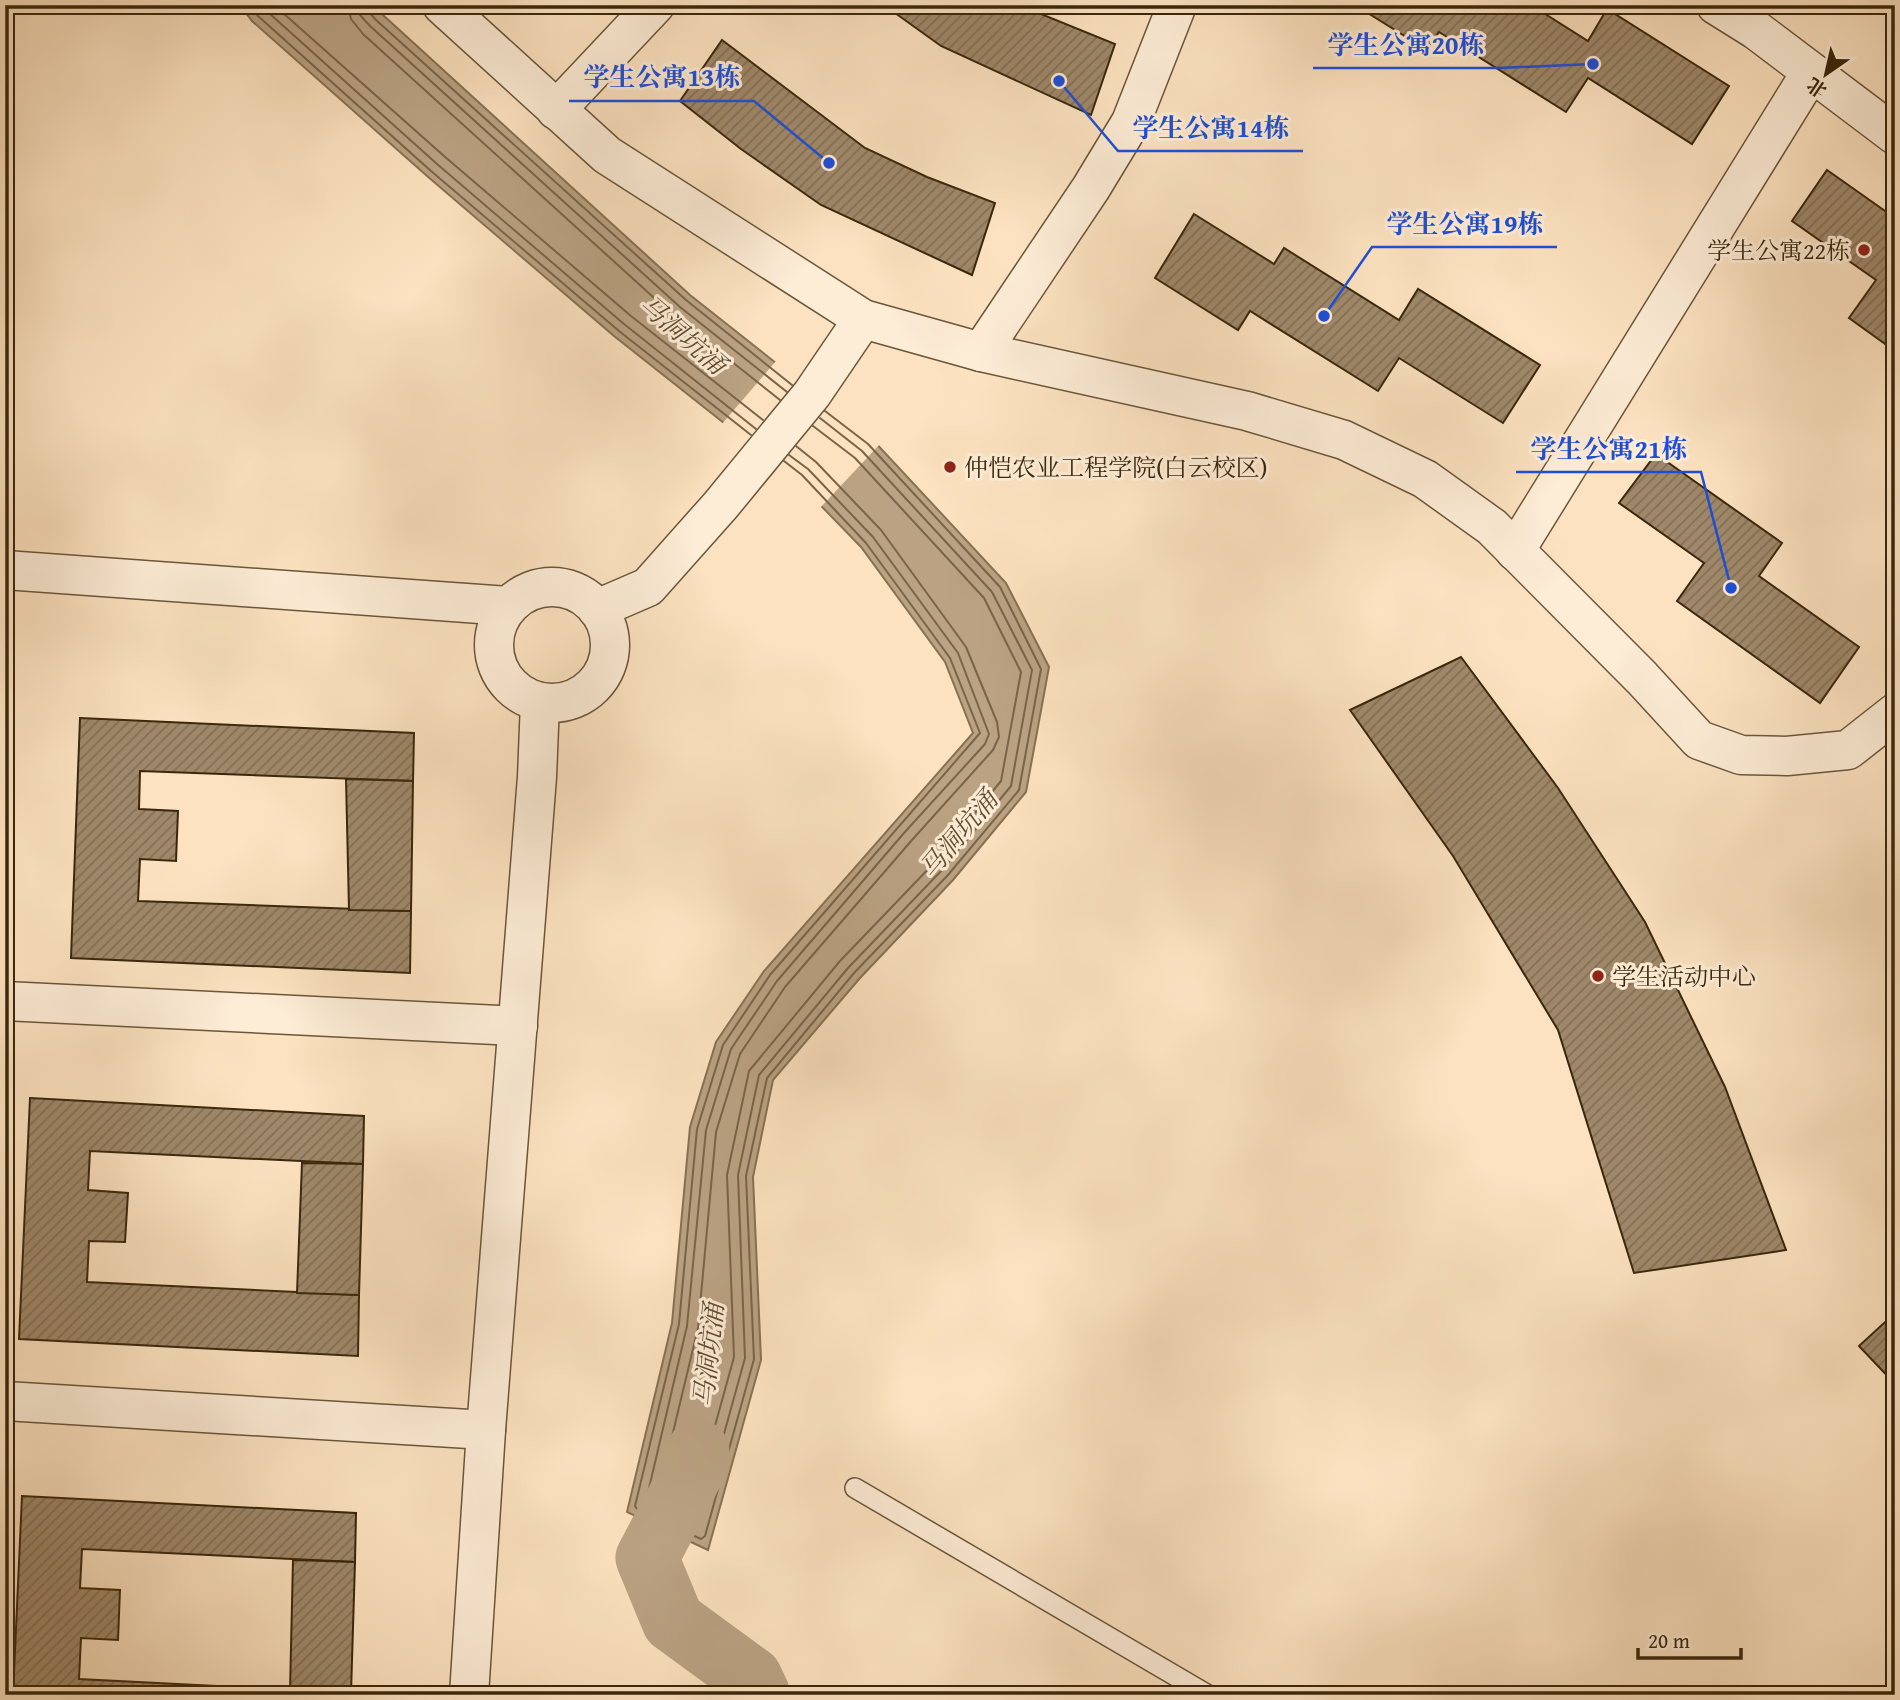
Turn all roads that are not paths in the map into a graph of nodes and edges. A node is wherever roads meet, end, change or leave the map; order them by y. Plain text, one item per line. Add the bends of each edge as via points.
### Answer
1 (442, 5) edge
2 (655, 5) edge
3 (1177, 5) edge
4 (1716, 5) edge
5 (1811, 72) junction
6 (556, 110) junction
7 (1895, 135) edge
8 (863, 319) junction
9 (981, 352) junction
10 (1515, 551) junction
11 (5, 570) edge
12 (508, 606) junction
13 (597, 609) junction
14 (540, 702) junction
15 (1895, 713) edge
16 (5, 1001) edge
17 (518, 1026) junction
18 (5, 1401) edge
19 (486, 1430) junction
20 (855, 1488) dead end
21 (469, 1695) edge
22 (1208, 1695) edge

1 - 6 street
2 - 6 street
3 - 9 street via 1131,122
4 - 5 street
5 - 7 street
5 - 10 street
6 - 8 street via 607,155
8 - 9 street
8 - 13 street via 812,394 648,587
9 - 10 street via 1247,411 1344,440 1425,479 1492,527
10 - 15 street via 1699,740 1741,755 1849,750
11 - 12 street
12 - 13 street via 533,590 563,587 582,595
12 - 14 street via 497,623 496,663 506,681
13 - 14 street via 607,626 610,647 596,684 561,703
14 - 17 street
16 - 17 street
17 - 19 street
18 - 19 street
19 - 21 street
20 - 22 lane

